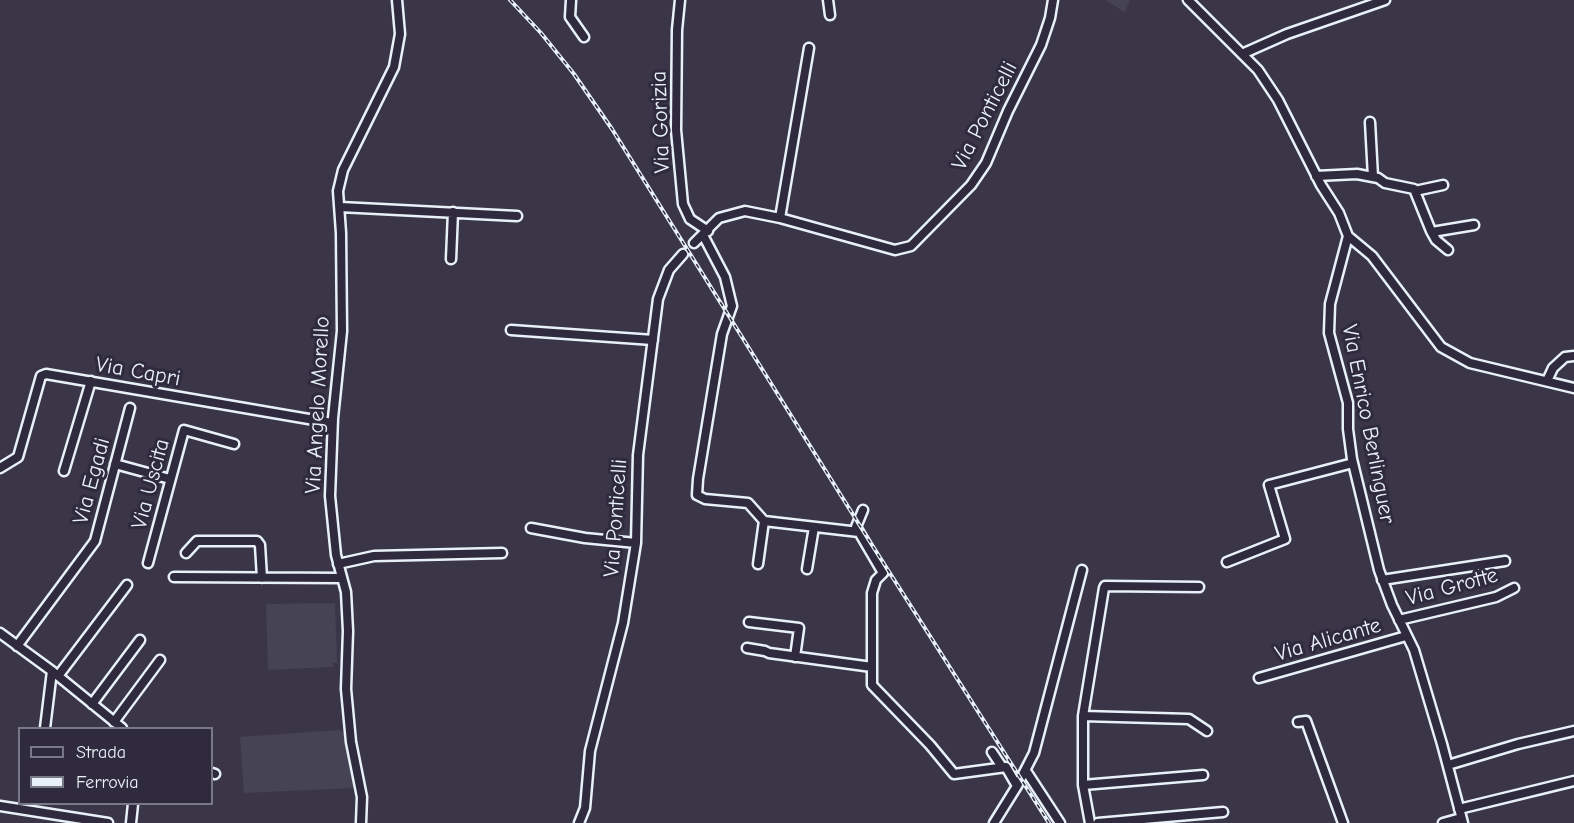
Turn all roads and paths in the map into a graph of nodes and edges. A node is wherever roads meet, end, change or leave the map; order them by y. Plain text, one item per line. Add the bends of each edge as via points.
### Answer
1 (397, 0) edge
2 (571, 0) edge
3 (680, 0) edge
4 (828, 0) edge
5 (1053, 0) edge
6 (1188, 0) edge
7 (1385, 0) edge
8 (1360, 4) edge
9 (830, 15) dead end
10 (584, 37) dead end
11 (809, 48) dead end
12 (1242, 54) junction
13 (1370, 122) dead end
14 (1316, 176) junction
15 (1373, 177) junction
16 (1443, 185) dead end
17 (1415, 191) junction
18 (340, 207) junction
19 (453, 212) junction
20 (516, 216) dead end
21 (780, 218) junction
22 (1474, 225) dead end
23 (1432, 232) junction
24 (705, 233) junction
25 (1348, 236) junction
26 (694, 243) dead end
27 (1448, 250) dead end
28 (683, 254) dead end
29 (451, 260) dead end
30 (511, 330) dead end
31 (653, 340) junction
32 (1574, 356) edge
33 (91, 381) junction
34 (1547, 381) junction
35 (1574, 388) edge
36 (130, 408) dead end
37 (332, 423) junction
38 (234, 444) dead end
39 (1353, 463) junction
40 (115, 464) junction
41 (0, 468) edge
42 (64, 471) dead end
43 (170, 479) junction
44 (863, 510) dead end
45 (764, 521) junction
46 (814, 527) junction
47 (531, 528) dead end
48 (858, 532) junction
49 (636, 543) junction
50 (186, 553) dead end
51 (502, 553) dead end
52 (1505, 561) dead end
53 (1227, 562) dead end
54 (148, 563) dead end
55 (338, 564) junction
56 (758, 564) dead end
57 (807, 569) dead end
58 (1082, 570) dead end
59 (174, 577) dead end
60 (262, 578) junction
61 (342, 578) junction
62 (1382, 580) junction
63 (127, 585) dead end
64 (1199, 587) dead end
65 (1514, 588) dead end
66 (1399, 620) junction
67 (749, 622) dead end
68 (0, 633) edge
69 (1406, 636) junction
70 (140, 640) dead end
71 (17, 646) junction
72 (747, 648) dead end
73 (795, 657) junction
74 (160, 660) dead end
75 (872, 667) junction
76 (55, 674) junction
77 (1259, 678) dead end
78 (92, 704) junction
79 (1083, 716) junction
80 (114, 722) junction
81 (1298, 722) dead end
82 (45, 727) edge
83 (120, 727) edge
84 (1207, 731) dead end
85 (1574, 731) edge
86 (992, 752) dead end
87 (1448, 765) junction
88 (1002, 768) junction
89 (1026, 771) junction
90 (1203, 775) dead end
91 (1574, 781) edge
92 (1017, 786) junction
93 (1083, 786) junction
94 (133, 805) edge
95 (0, 806) edge
96 (34, 807) edge
97 (1223, 812) dead end
98 (1461, 816) edge
99 (108, 823) edge
100 (131, 823) edge
101 (361, 823) edge
102 (579, 823) edge
103 (994, 823) edge
104 (1060, 823) edge
105 (1090, 823) edge
106 (1098, 823) edge
107 (1342, 823) edge
108 (1443, 823) edge

1 - 18 street, Via Angelo Morello via 400,34 396,59 344,170 339,185
2 - 10 street via 570,17
3 - 24 street, Via Gorizia via 676,130 683,204 690,219
4 - 9 street
5 - 21 street, Via Ponticelli via 1041,45 986,163 971,185 910,246 895,250
6 - 12 street
7 - 8 street
8 - 12 street
11 - 21 street
12 - 14 street via 1278,99
13 - 15 street
14 - 15 street
14 - 25 street
15 - 17 street
16 - 17 street
17 - 23 street
18 - 19 street
18 - 37 street, Via Angelo Morello via 342,340
19 - 20 street
19 - 29 street
21 - 24 street, Via Ponticelli via 745,211 719,219
22 - 23 street
23 - 27 street
24 - 26 street, Via Ponticelli
24 - 45 street, Via Gorizia via 726,276 732,306 722,334 698,495 705,500 748,503
25 - 34 street via 1372,256 1441,348 1470,363
25 - 39 street, Via Enrico Berlinguer via 1330,304 1329,333 1348,403
28 - 31 street, Via Ponticelli via 669,270 658,299
30 - 31 street
31 - 49 street, Via Ponticelli via 638,455
32 - 34 street via 1565,357 1553,368
33 - 37 street, Via Capri
33 - 41 street, Via Capri via 41,376 18,457
33 - 42 street
34 - 35 street
36 - 40 street, Via Egadi
37 - 55 street, Via Angelo Morello via 330,496
38 - 43 street, Via Uscita via 184,430
39 - 53 street via 1269,485 1285,539
39 - 62 street, Via Enrico Berlinguer
40 - 43 street
40 - 71 street, Via Egadi via 95,541
43 - 54 street, Via Uscita
44 - 48 street via 856,527
45 - 46 street
45 - 56 street
46 - 48 street
46 - 57 street
47 - 49 street
48 - 75 street via 883,573 872,592
49 - 102 street, Via Ponticelli via 622,623 590,751 585,808
50 - 60 street via 197,541 257,542
51 - 55 street via 374,556
52 - 62 street
55 - 61 street, Via Angelo Morello
58 - 89 street
59 - 60 street
60 - 61 street
61 - 101 street, Via Angelo Morello via 348,631 346,689 362,797
62 - 66 street, Via Enrico Berlinguer
63 - 76 street
64 - 79 street via 1105,586
65 - 66 street, Via Grotte via 1496,597
66 - 69 street, Via Enrico Berlinguer
67 - 73 street via 799,628
68 - 71 street
69 - 77 street, Via Alicante
69 - 87 street, Via Enrico Berlinguer via 1414,650
70 - 78 street
71 - 76 street
72 - 73 street
73 - 75 street
74 - 80 street
75 - 88 street via 873,688 954,774
76 - 78 street
76 - 82 street
78 - 80 street
79 - 84 street via 1189,719
79 - 93 street
80 - 83 street
81 - 107 street via 1306,721
85 - 87 street
86 - 88 street
87 - 98 street, Via Enrico Berlinguer
88 - 92 street via 1006,767
89 - 92 street
89 - 104 street
90 - 93 street
91 - 98 street
92 - 103 street
93 - 105 street
94 - 100 street
95 - 96 street
96 - 99 street
97 - 106 street
98 - 108 street

